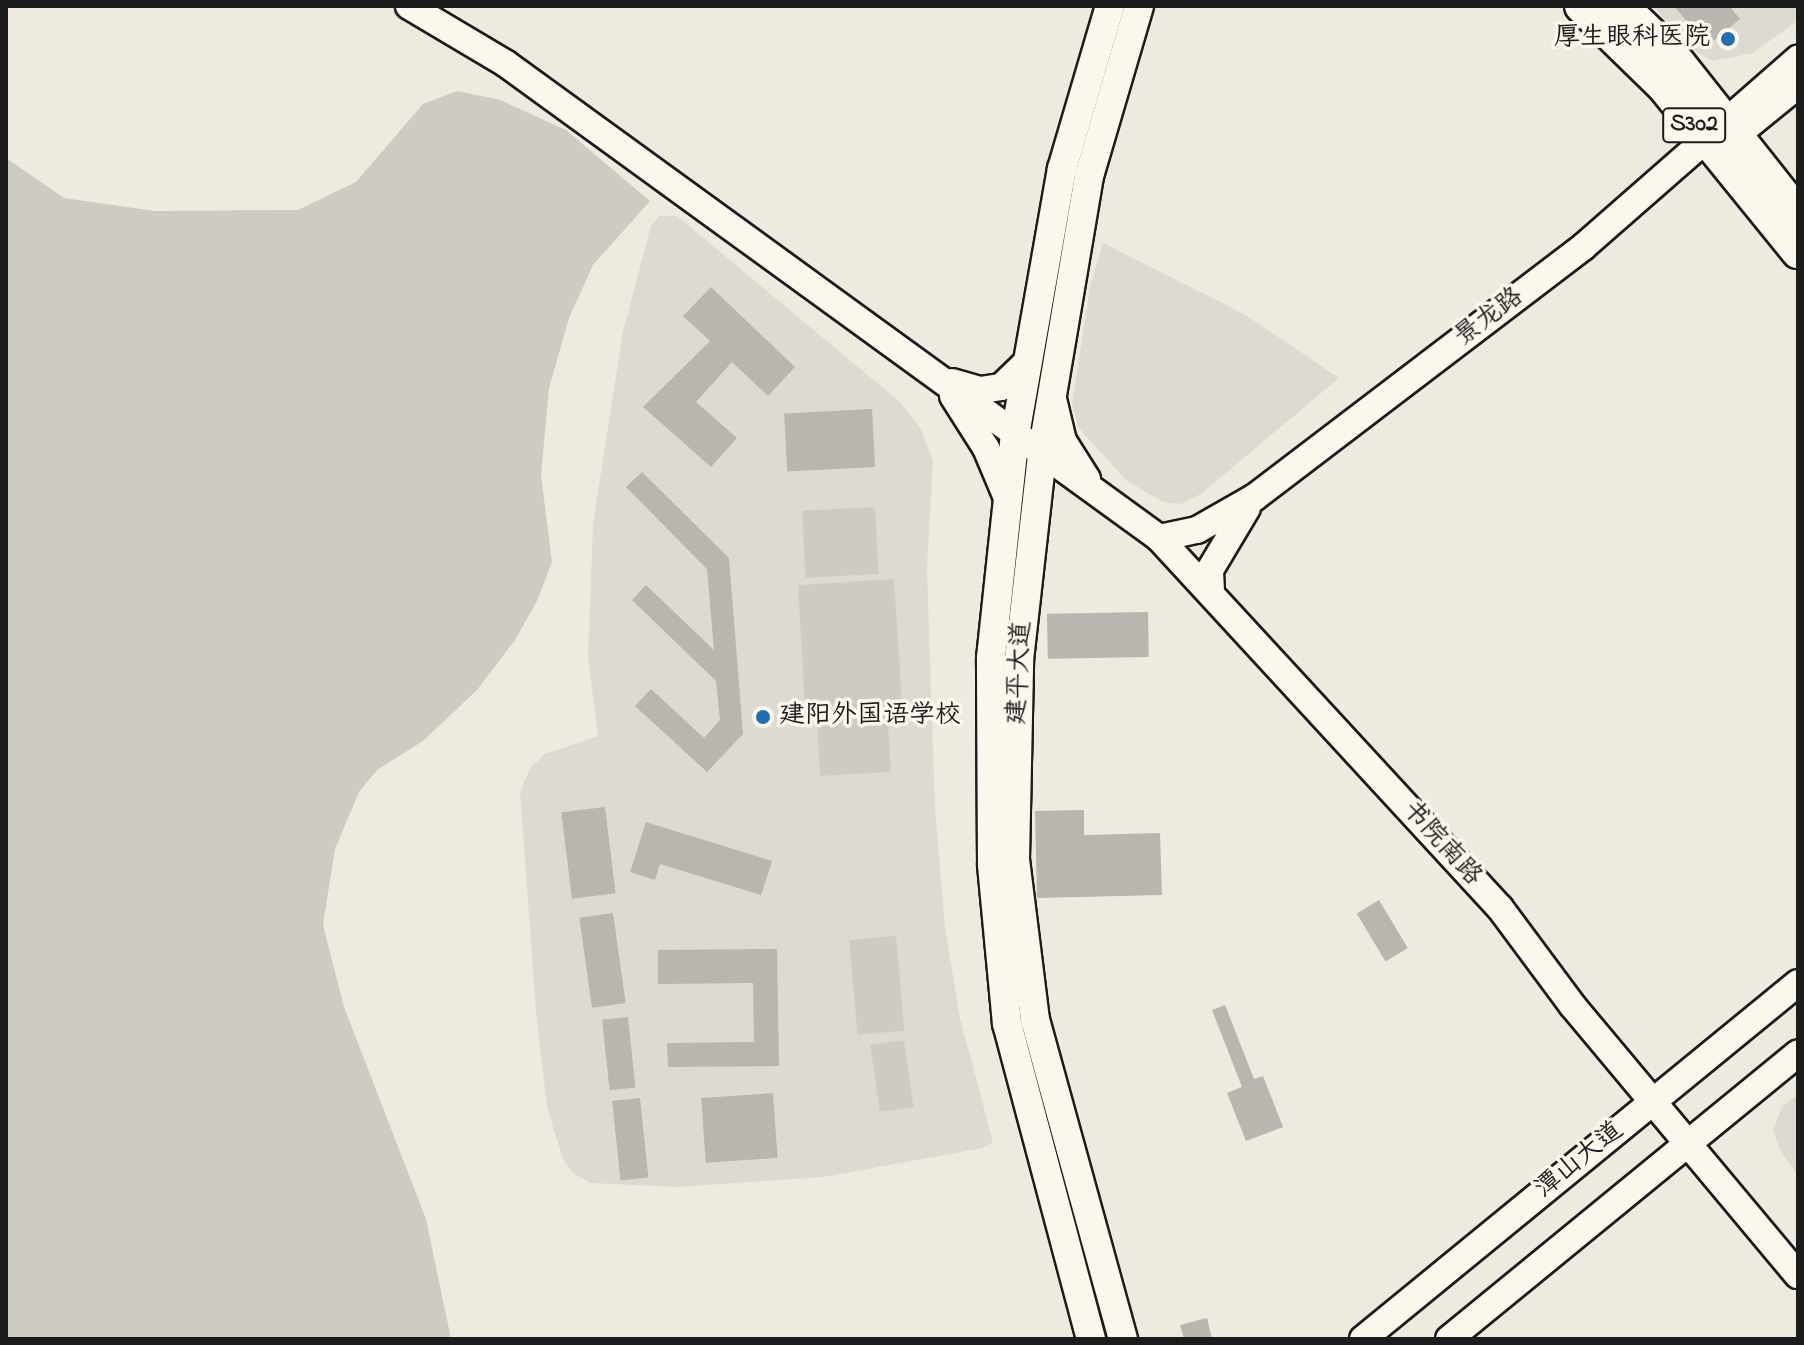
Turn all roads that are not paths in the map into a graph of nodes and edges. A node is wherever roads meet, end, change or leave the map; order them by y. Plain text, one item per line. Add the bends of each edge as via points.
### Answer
1 (409, 6) edge
2 (1110, 6) edge
3 (1139, 6) edge
4 (1581, 6) edge
5 (1622, 6) edge
6 (1798, 59) edge
7 (1798, 85) edge
8 (1719, 137) junction
9 (1798, 213) edge
10 (1798, 252) edge
11 (1028, 361) junction
12 (939, 377) junction
13 (1052, 394) junction
14 (1015, 435) junction
15 (1042, 454) junction
16 (1099, 495) junction
17 (1255, 497) junction
18 (1008, 500) junction
19 (1034, 521) junction
20 (1159, 538) junction
21 (1211, 591) junction
22 (1798, 983) edge
23 (1798, 1053) edge
24 (1658, 1098) junction
25 (1692, 1140) junction
26 (1798, 1252) edge
27 (1798, 1275) edge
28 (1091, 1339) edge
29 (1123, 1339) edge
30 (1363, 1339) edge
31 (1449, 1339) edge

1 - 12 main road, 书院南路 via 505,63
2 - 11 main road, 建平大道 via 1062,169
3 - 13 main road, 建平大道 via 1089,176
4 - 8 highway, S302
5 - 8 highway, S302 via 1671,53
6 - 8 main road, 景龙路
7 - 8 main road
8 - 9 highway, S302
8 - 10 highway, S302
8 - 17 main road, 景龙路
11 - 12 main road via 1016,377 991,390
11 - 14 main road, 建平大道
12 - 14 main road, 书院南路
12 - 18 main road via 982,440
13 - 15 main road, 建平大道
13 - 16 main road via 1063,441
14 - 15 main road, 书院南路
14 - 18 main road, 建平大道
15 - 16 main road, 书院南路
15 - 19 main road, 建平大道
16 - 19 main road via 1058,485 1045,493
16 - 20 main road, 书院南路
17 - 20 main road, 景龙路 via 1197,530
17 - 21 main road via 1210,570
18 - 28 main road, 建平大道 via 991,658 996,942 1007,1024
19 - 29 main road, 建平大道 via 1019,660 1015,859 1022,936 1035,1020
20 - 21 main road, 书院南路
21 - 24 main road, 书院南路 via 1500,908
22 - 24 main road, 潭山大道
23 - 25 main road, 潭山大道
24 - 25 main road, 书院南路
24 - 30 main road, 潭山大道
25 - 26 main road
25 - 27 main road
25 - 31 main road, 潭山大道

